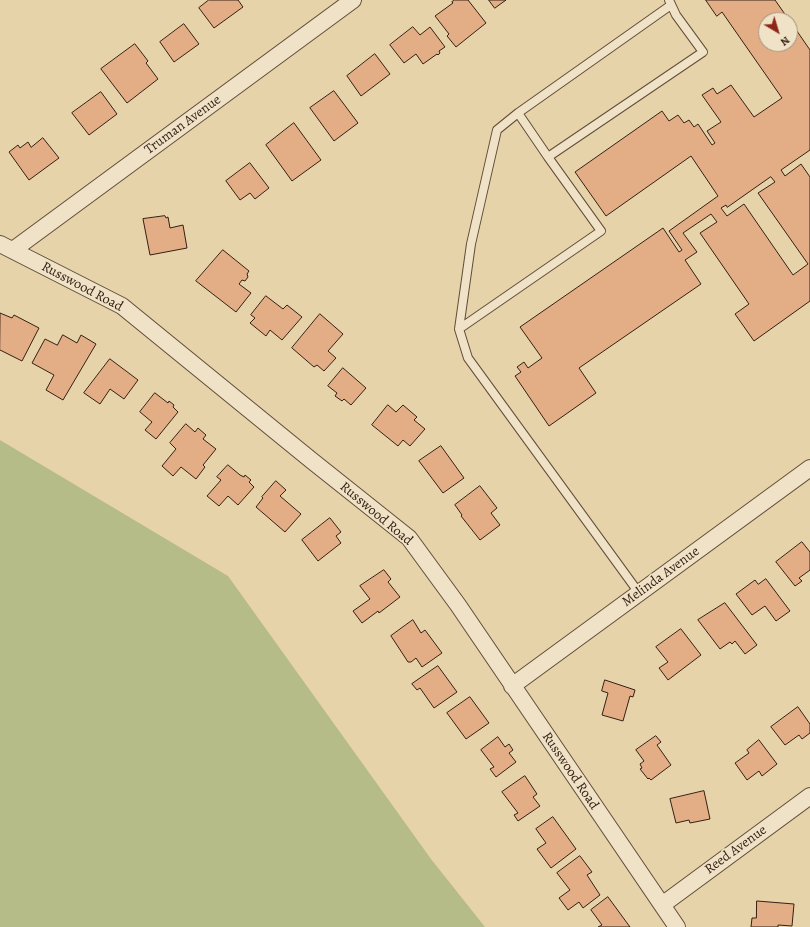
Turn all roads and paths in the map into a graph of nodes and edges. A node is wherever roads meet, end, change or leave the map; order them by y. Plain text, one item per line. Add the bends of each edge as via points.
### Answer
1 (354, 0) edge
2 (670, 2) edge
3 (518, 114) junction
4 (548, 157) junction
5 (6, 247) edge
6 (459, 329) junction
7 (810, 468) edge
8 (639, 593) junction
9 (512, 686) junction
10 (810, 796) edge
11 (662, 905) junction
12 (677, 927) edge

1 - 5 street, Truman Avenue
2 - 3 lane
2 - 4 lane via 676,15 703,52
3 - 4 lane
3 - 6 lane via 497,130 471,244
4 - 6 lane via 601,231
5 - 9 street, Russwood Road via 122,306 410,538
6 - 8 lane via 468,358
7 - 8 street, Melinda Avenue
8 - 9 street, Melinda Avenue
9 - 11 street, Russwood Road
10 - 11 street, Reed Avenue
11 - 12 street, Russwood Road

